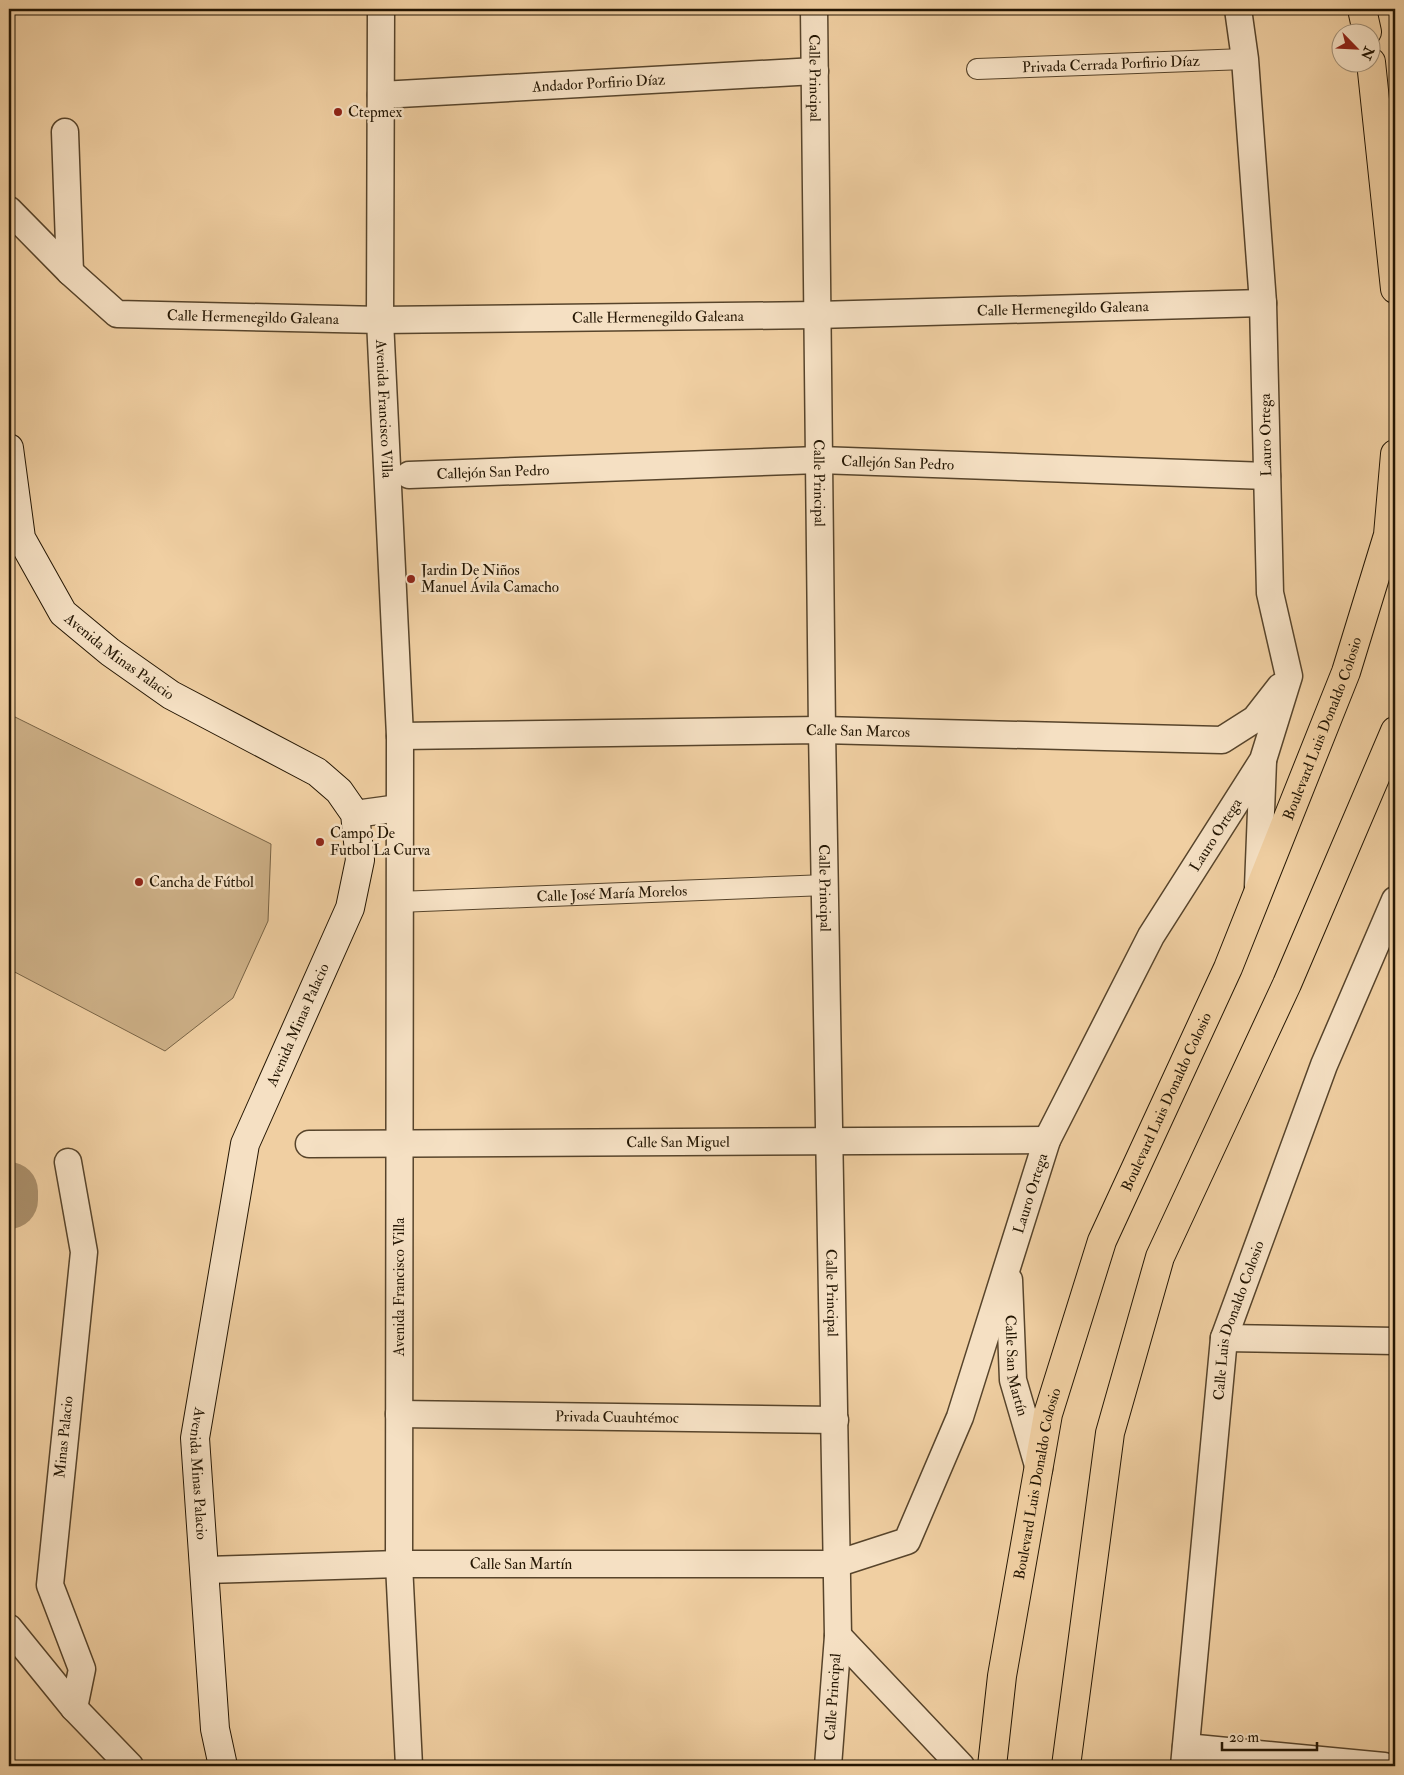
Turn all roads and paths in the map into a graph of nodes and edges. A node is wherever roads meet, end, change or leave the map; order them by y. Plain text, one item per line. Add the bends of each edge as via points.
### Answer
1 (382, 9) edge
2 (814, 9) edge
3 (1238, 9) edge
4 (1362, 9) edge
5 (1365, 22) edge
6 (1245, 59) junction
7 (977, 69) dead end
8 (815, 71) junction
9 (1372, 72) edge
10 (381, 95) junction
11 (65, 132) dead end
12 (9, 210) edge
13 (70, 272) junction
14 (1395, 289) edge
15 (1263, 302) junction
16 (817, 316) junction
17 (380, 320) junction
18 (9, 448) edge
19 (1395, 454) edge
20 (819, 460) junction
21 (408, 475) dead end
22 (1267, 476) junction
23 (1289, 676) junction
24 (822, 730) junction
25 (1395, 731) edge
26 (400, 736) junction
27 (1263, 760) junction
28 (399, 808) junction
29 (356, 814) junction
30 (826, 885) junction
31 (1258, 894) junction
32 (1395, 900) edge
33 (398, 902) junction
34 (1047, 1140) junction
35 (829, 1141) junction
36 (399, 1143) junction
37 (309, 1144) dead end
38 (68, 1162) dead end
39 (1009, 1261) junction
40 (1224, 1338) junction
41 (1395, 1341) edge
42 (399, 1414) junction
43 (834, 1420) junction
44 (1039, 1469) junction
45 (399, 1564) junction
46 (836, 1564) junction
47 (206, 1570) junction
48 (9, 1628) edge
49 (838, 1636) junction
50 (74, 1708) junction
51 (1185, 1757) edge
52 (130, 1766) edge
53 (224, 1766) edge
54 (409, 1766) edge
55 (828, 1766) edge
56 (961, 1766) edge
57 (992, 1766) edge
58 (1066, 1766) edge
59 (1384, 1766) edge

1 - 10 street, Avenida Francisco Villa
2 - 8 street, Calle Principal
3 - 6 street, Lauro Ortega
4 - 5 highway
6 - 7 street, Privada Cerrada Porfirio Díaz
6 - 15 street, Lauro Ortega
8 - 10 street, Andador Porfirio Díaz
8 - 16 street, Calle Principal
9 - 14 highway
10 - 17 street, Avenida Francisco Villa
11 - 13 street
12 - 13 street, Calle Hermenegildo Galeana
13 - 17 street, Calle Hermenegildo Galeana via 117,314
15 - 16 street, Calle Hermenegildo Galeana
15 - 22 street, Lauro Ortega
16 - 17 street, Calle Hermenegildo Galeana
16 - 20 street, Calle Principal
17 - 26 street, Avenida Francisco Villa
18 - 29 main road, Avenida Minas Palacio via 21,538 63,613 110,652 171,694 317,772 339,791
19 - 31 highway, Boulevard Luis Donaldo Colosio via 1388,536 1346,672
20 - 21 street, Callejón San Pedro
20 - 22 street, Callejón San Pedro
20 - 24 street, Calle Principal
22 - 23 street, Lauro Ortega via 1270,593
23 - 24 street, Calle San Marcos via 1255,719 1222,740
23 - 27 street, Lauro Ortega
24 - 26 street, Calle San Marcos
24 - 30 street, Calle Principal
25 - 58 highway via 1287,984 1160,1257 1110,1433
26 - 28 street, Avenida Francisco Villa
27 - 31 street
27 - 34 street, Lauro Ortega via 1151,936
28 - 29 street
28 - 33 street, Avenida Francisco Villa
29 - 47 main road, Avenida Minas Palacio via 360,860 350,908 245,1144 195,1438
30 - 33 street, Calle José María Morelos
30 - 35 street, Calle Principal
31 - 44 highway, Boulevard Luis Donaldo Colosio via 1228,968 1102,1240 1048,1414
32 - 40 street, Calle Luis Donaldo Colosio via 1324,1065
33 - 36 street, Avenida Francisco Villa
34 - 35 street, Calle San Miguel
34 - 39 street, Lauro Ortega
35 - 36 street, Calle San Miguel
35 - 43 street, Calle Principal
36 - 37 street, Calle San Miguel
36 - 42 street, Avenida Francisco Villa
38 - 50 street, Minas Palacio via 84,1252 50,1584 82,1669
39 - 44 street, Calle San Martín via 1014,1380
39 - 46 street, Lauro Ortega via 960,1417 907,1541
40 - 41 street
40 - 51 street, Calle Luis Donaldo Colosio
42 - 43 street, Privada Cuauhtémoc
42 - 45 street, Avenida Francisco Villa
43 - 46 street, Calle Principal
44 - 57 highway, Boulevard Luis Donaldo Colosio via 1002,1676
45 - 46 street, Calle San Martín
45 - 47 street, Calle San Martín
45 - 54 street, Avenida Francisco Villa
46 - 49 street, Calle Principal
47 - 53 main road, Avenida Minas Palacio via 215,1730
48 - 50 street
49 - 55 street, Calle Principal
49 - 56 street
50 - 52 street
51 - 59 street

